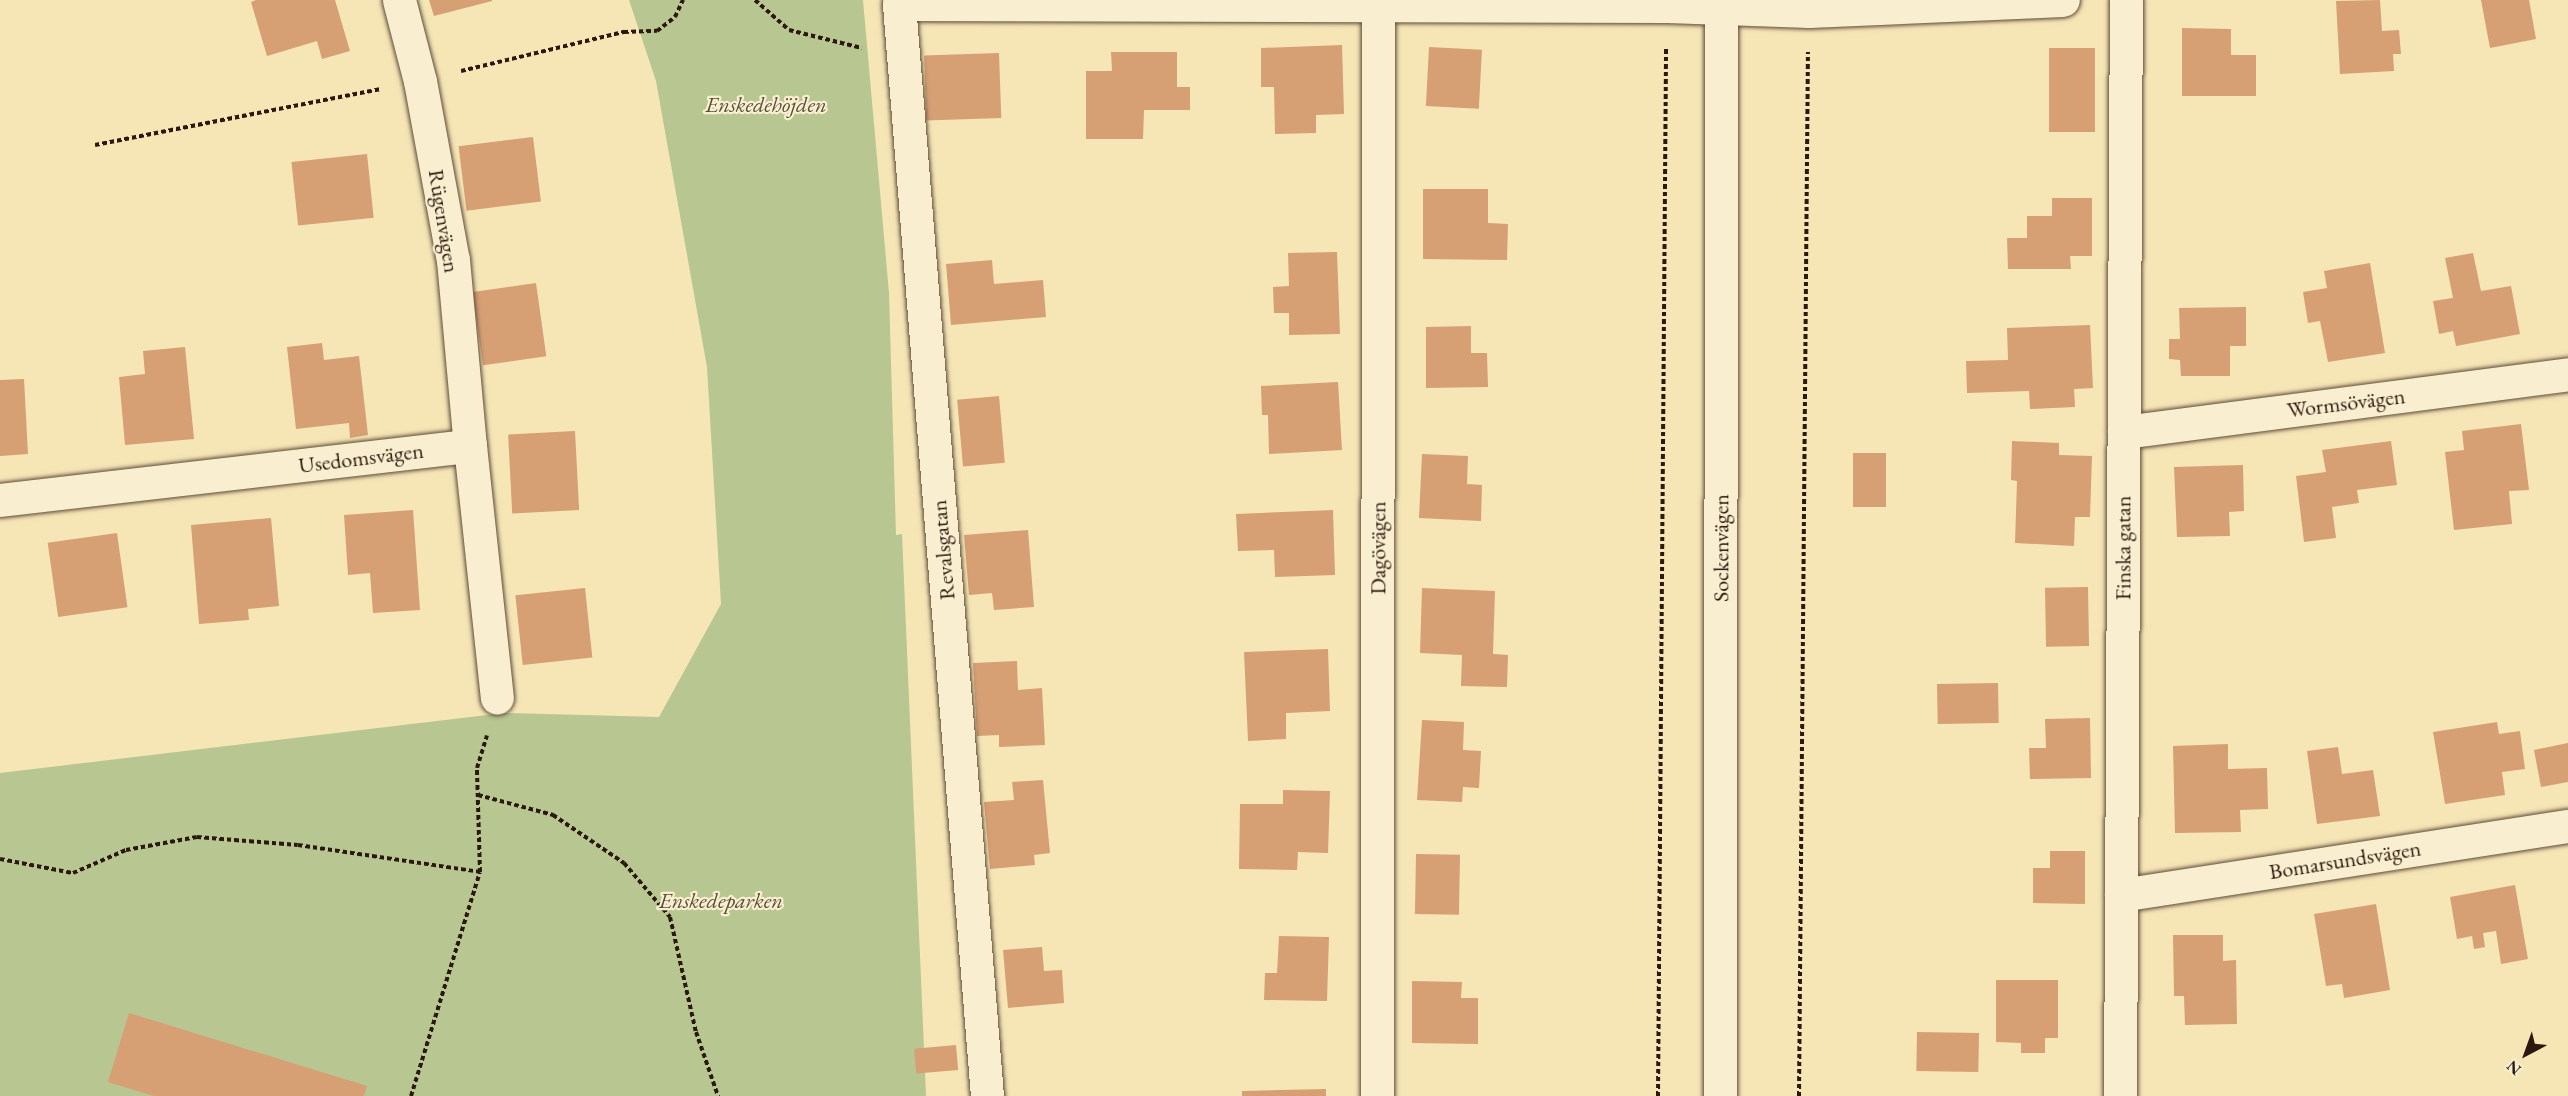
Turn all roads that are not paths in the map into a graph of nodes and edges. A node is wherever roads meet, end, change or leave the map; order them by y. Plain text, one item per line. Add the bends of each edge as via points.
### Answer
1 (399, 0) edge
2 (2063, 0) edge
3 (2127, 0) edge
4 (1378, 2) edge
5 (1721, 4) edge
6 (2568, 374) edge
7 (2124, 432) junction
8 (470, 446) junction
9 (0, 500) edge
10 (497, 698) road end
11 (2568, 826) edge
12 (2121, 895) junction
13 (987, 1096) edge
14 (1377, 1096) edge
15 (1720, 1096) edge
16 (2120, 1096) edge

1 - 8 street, Rügenvägen via 420,81 453,260
2 - 5 street via 1809,11
3 - 7 street, Finska gatan
4 - 5 street
4 - 13 street, Revalsgatan via 900,4
4 - 14 street, Dagövägen
5 - 15 street, Sockenvägen
6 - 7 street, Wormsövägen
7 - 12 street, Finska gatan
8 - 9 street, Usedomsvägen
8 - 10 street
11 - 12 street, Bomarsundsvägen
12 - 16 street, Finska gatan

